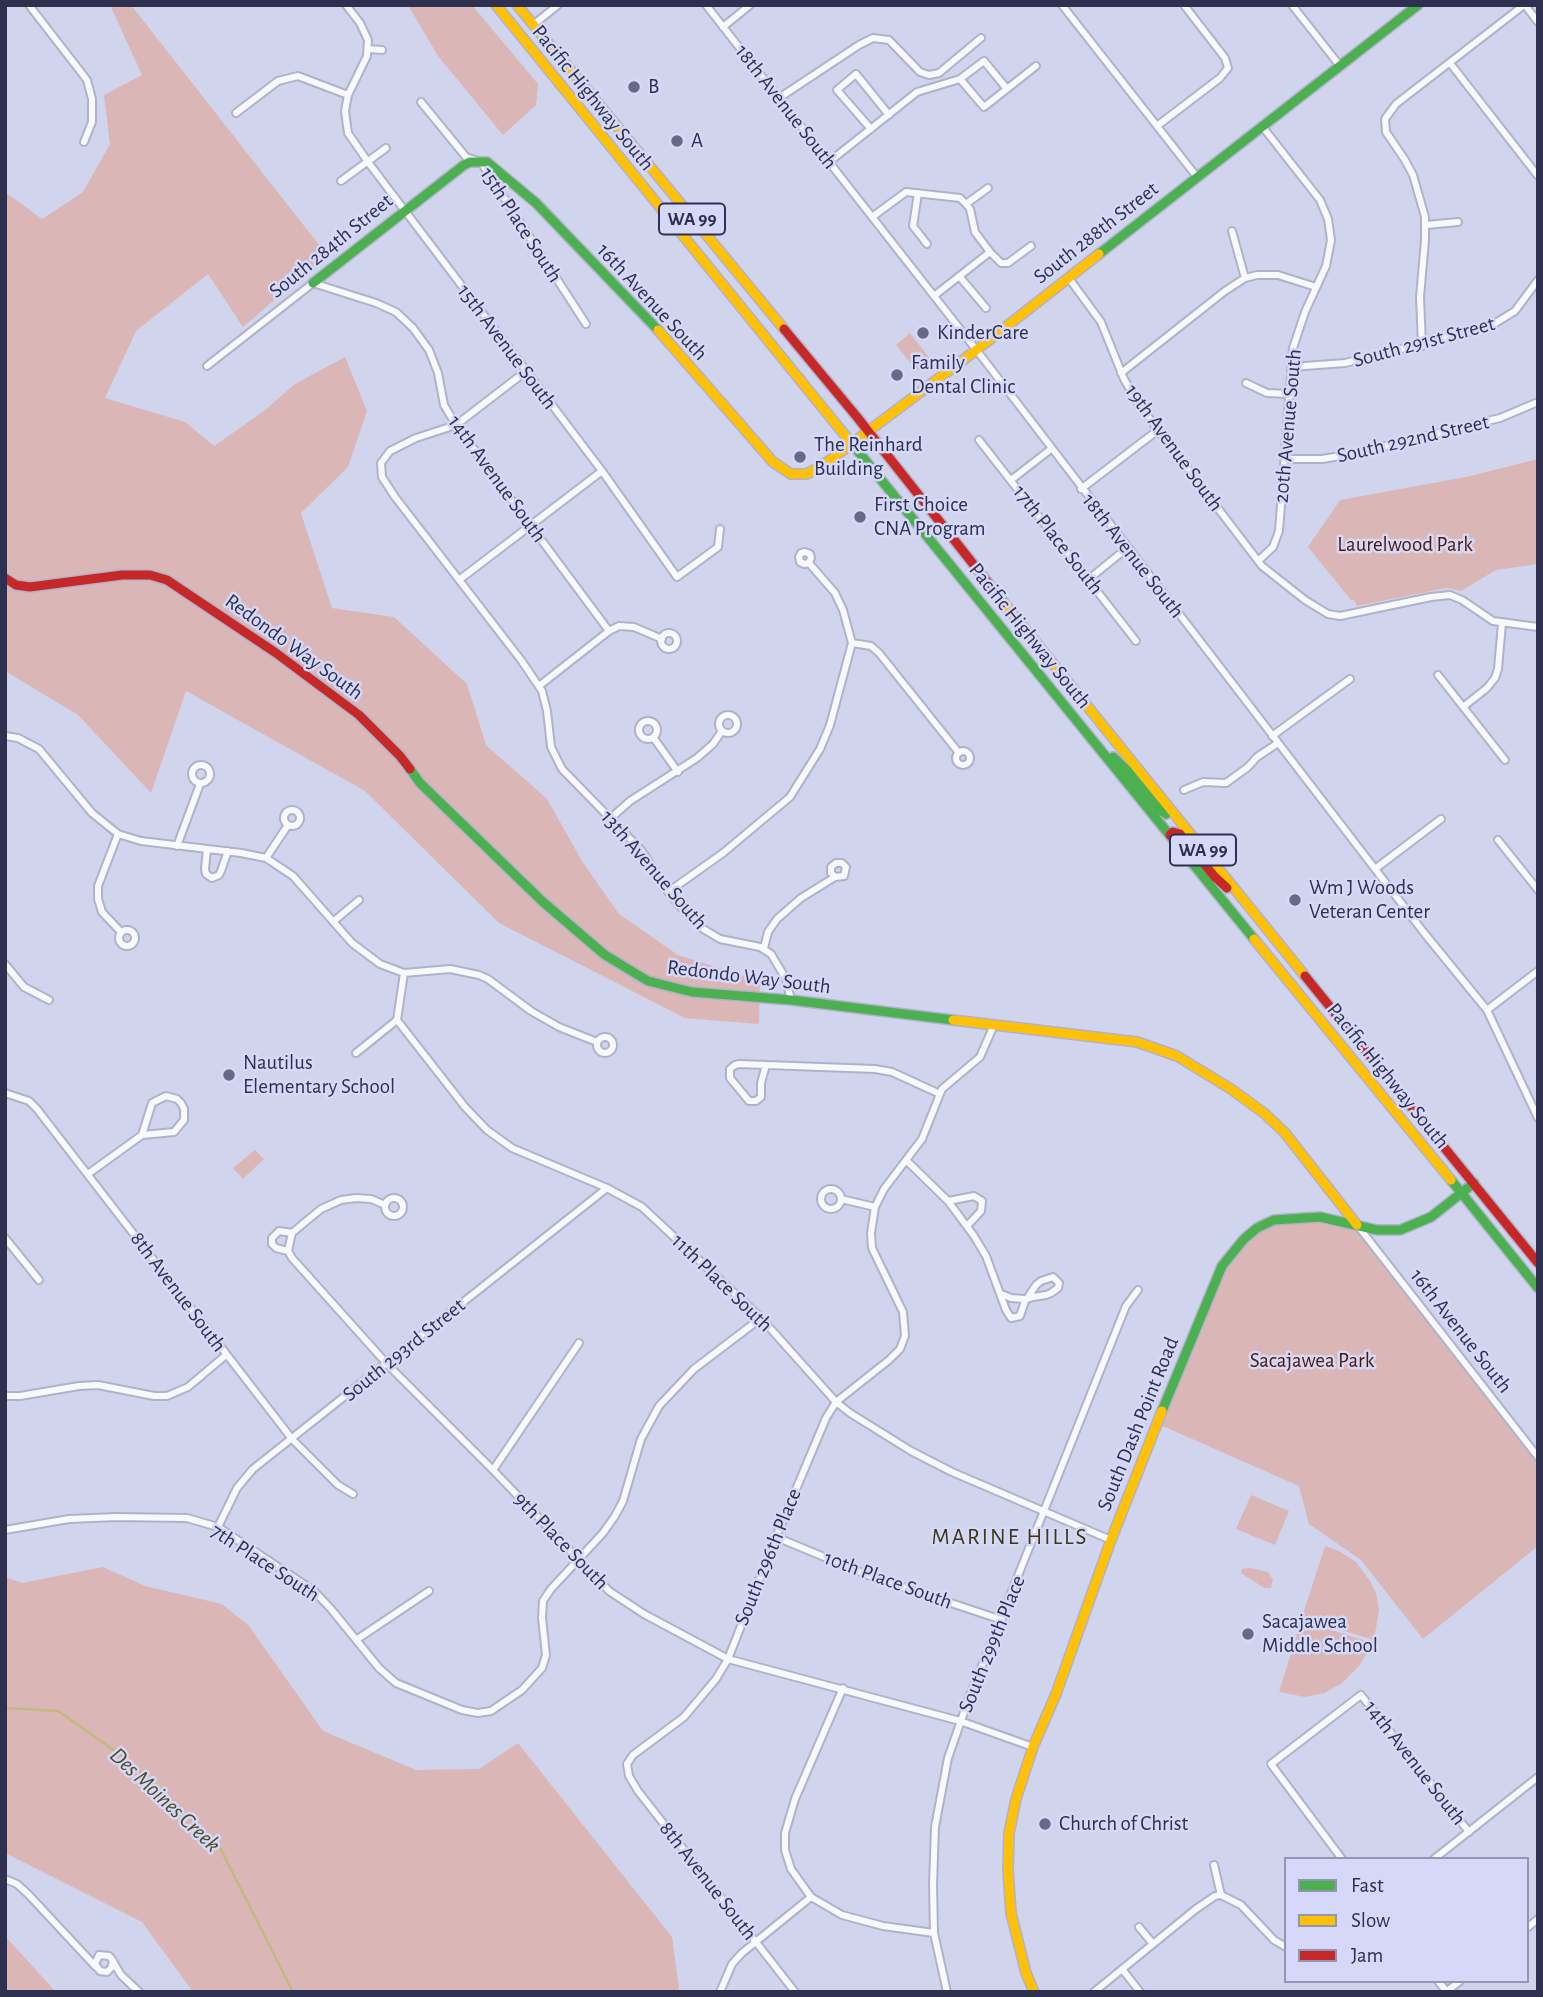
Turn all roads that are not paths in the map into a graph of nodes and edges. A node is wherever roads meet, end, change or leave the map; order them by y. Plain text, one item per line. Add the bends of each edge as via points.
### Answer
1 (29, 5) edge
2 (346, 5) edge
3 (496, 5) edge
4 (502, 5) edge
5 (517, 5) edge
6 (558, 5) edge
7 (706, 5) edge
8 (750, 5) edge
9 (1062, 5) edge
10 (1184, 5) edge
11 (1292, 5) edge
12 (1418, 5) edge
13 (1524, 5) edge
14 (1538, 22) edge
15 (533, 24) junction
16 (723, 27) junction
17 (981, 38) dead end
18 (368, 49) junction
19 (382, 50) dead end
20 (1450, 63) junction
21 (1036, 66) dead end
22 (1340, 66) junction
23 (960, 79) junction
24 (1007, 89) junction
25 (348, 95) junction
26 (779, 98) junction
27 (421, 102) dead end
28 (236, 113) dead end
29 (889, 115) junction
30 (1157, 126) junction
31 (1262, 126) junction
32 (871, 130) junction
33 (84, 142) dead end
34 (386, 148) dead end
35 (368, 162) junction
36 (481, 162) junction
37 (829, 162) junction
38 (1538, 176) edge
39 (1197, 177) junction
40 (341, 181) dead end
41 (988, 188) dead end
42 (918, 193) junction
43 (966, 204) junction
44 (405, 209) junction
45 (872, 217) junction
46 (1458, 222) dead end
47 (1426, 225) junction
48 (1232, 231) dead end
49 (927, 244) dead end
50 (1031, 246) dead end
51 (990, 252) junction
52 (959, 276) junction
53 (1068, 277) junction
54 (1245, 278) junction
55 (1538, 280) edge
56 (313, 283) junction
57 (1316, 287) junction
58 (934, 296) junction
59 (986, 308) dead end
60 (586, 324) dead end
61 (1422, 346) junction
62 (975, 351) junction
63 (207, 366) dead end
64 (1291, 367) junction
65 (525, 372) junction
66 (1121, 373) junction
67 (1246, 383) dead end
68 (1289, 394) junction
69 (1538, 402) edge
70 (456, 425) junction
71 (1158, 430) junction
72 (869, 432) junction
73 (979, 440) dead end
74 (852, 444) junction
75 (1051, 449) junction
76 (1285, 459) junction
77 (602, 471) junction
78 (791, 474) joint
79 (1011, 480) junction
80 (1082, 489) junction
81 (530, 526) junction
82 (720, 529) dead end
83 (1126, 548) junction
84 (1258, 561) junction
85 (809, 563) dead end
86 (5, 578) edge
87 (1089, 579) junction
88 (459, 580) junction
89 (1502, 623) junction
90 (1538, 627) edge
91 (609, 631) junction
92 (662, 639) dead end
93 (1136, 641) dead end
94 (852, 643) junction
95 (1438, 675) dead end
96 (1350, 679) dead end
97 (539, 687) junction
98 (1463, 707) junction
99 (722, 731) dead end
100 (5, 736) edge
101 (1272, 736) junction
102 (653, 737) dead end
103 (1094, 741) junction
104 (1278, 743) junction
105 (959, 753) dead end
106 (1505, 761) dead end
107 (678, 772) junction
108 (200, 784) dead end
109 (1184, 790) dead end
110 (1170, 810) junction
111 (611, 818) junction
112 (1441, 819) dead end
113 (288, 825) dead end
114 (118, 834) junction
115 (1170, 835) junction
116 (1498, 839) dead end
117 (177, 846) junction
118 (207, 849) junction
119 (228, 851) junction
120 (266, 858) junction
121 (1375, 869) junction
122 (835, 877) dead end
123 (1538, 890) edge
124 (668, 892) junction
125 (359, 900) dead end
126 (1251, 910) junction
127 (334, 921) junction
128 (121, 932) dead end
129 (764, 948) junction
130 (5, 964) edge
131 (1538, 971) edge
132 (404, 973) junction
133 (49, 1000) dead end
134 (791, 1000) junction
135 (1487, 1010) junction
136 (397, 1020) junction
137 (994, 1025) junction
138 (597, 1042) dead end
139 (356, 1053) dead end
140 (766, 1065) junction
141 (5, 1093) edge
142 (940, 1094) junction
143 (1538, 1118) edge
144 (142, 1135) junction
145 (906, 1160) junction
146 (89, 1174) junction
147 (1474, 1184) junction
148 (607, 1188) junction
149 (1461, 1194) junction
150 (841, 1199) dead end
151 (948, 1201) junction
152 (385, 1205) dead end
153 (875, 1207) junction
154 (1357, 1225) junction
155 (967, 1226) junction
156 (292, 1233) junction
157 (5, 1238) edge
158 (288, 1247) junction
159 (1538, 1263) edge
160 (39, 1280) dead end
161 (1538, 1288) edge
162 (1138, 1290) dead end
163 (1002, 1294) junction
164 (1027, 1298) junction
165 (761, 1318) junction
166 (579, 1343) dead end
167 (226, 1355) junction
168 (387, 1364) junction
169 (5, 1396) edge
170 (836, 1402) junction
171 (292, 1439) junction
172 (1538, 1457) edge
173 (493, 1470) junction
174 (353, 1494) dead end
175 (1044, 1512) junction
176 (218, 1527) junction
177 (5, 1530) edge
178 (776, 1537) junction
179 (1111, 1540) junction
180 (578, 1560) junction
181 (429, 1591) dead end
182 (1002, 1620) junction
183 (356, 1640) junction
184 (728, 1659) junction
185 (843, 1688) junction
186 (960, 1721) junction
187 (1033, 1747) junction
188 (627, 1767) joint
189 (1538, 1777) edge
190 (1469, 1832) junction
191 (1341, 1857) edge
192 (1437, 1857) edge
193 (1214, 1865) dead end
194 (5, 1879) edge
195 (1221, 1895) junction
196 (811, 1897) junction
197 (1139, 1927) dead end
198 (934, 1933) junction
199 (756, 1942) junction
200 (1153, 1944) junction
201 (1284, 1946) edge
202 (80, 1952) junction
203 (99, 1955) junction
204 (113, 1961) junction
205 (96, 1967) junction
206 (1122, 1969) junction
207 (107, 1972) junction
208 (121, 1975) junction
209 (136, 1991) edge
210 (720, 1992) edge
211 (795, 1992) edge
212 (947, 1992) edge
213 (1034, 1992) edge
214 (1094, 1992) edge
215 (1140, 1992) edge

1 - 33 street via 87,80 92,122
2 - 18 street via 365,32
3 - 74 main road, Pacific Highway South / WA 99
4 - 15 main road via 524,28
5 - 15 main road, Pacific Highway South / WA 99
6 - 15 street
7 - 16 street, 18th Avenue South
8 - 16 street
9 - 30 street
10 - 30 street via 1228,65 1220,78
11 - 22 street
12 - 22 main road, South 288th Street
13 - 14 street
13 - 20 street
15 - 72 main road, Pacific Highway South / WA 99
16 - 26 street, 18th Avenue South
17 - 26 street via 939,73 929,75 920,72 889,40 873,38
18 - 19 street
18 - 25 street, 15th Avenue South
20 - 38 street
20 - 47 street via 1396,104 1384,123 1413,175
21 - 24 street
22 - 31 main road, South 288th Street
23 - 24 street via 984,107
23 - 24 street via 984,61
23 - 29 street via 917,92
25 - 28 street via 298,76 278,81
25 - 35 street, 15th Avenue South via 346,128
26 - 37 street, 18th Avenue South
27 - 36 street, 15th Place South via 466,157
29 - 32 street
29 - 32 street via 856,74 837,90
30 - 39 street
31 - 39 main road, South 288th Street
31 - 57 street, 20th Avenue South via 1327,215 1330,251
32 - 37 street
34 - 35 street
35 - 40 street
35 - 44 street, 15th Avenue South
36 - 44 main road, South 284th Street via 464,165
36 - 60 street, 15th Place South
36 - 78 main road, 16th Avenue South via 495,167 536,202 659,331 763,452
37 - 45 street, 18th Avenue South
39 - 53 main road, South 288th Street
41 - 43 street
42 - 43 street via 960,198
42 - 45 street via 906,192
42 - 49 street via 913,226
43 - 51 street via 975,232
44 - 56 main road, South 284th Street
44 - 65 street, 15th Avenue South
45 - 58 street, 18th Avenue South
46 - 47 street
47 - 61 street via 1420,297
48 - 54 street
50 - 51 street via 1008,263
51 - 52 street
52 - 58 street
52 - 59 street
53 - 62 main road, South 288th Street
53 - 66 street, 19th Avenue South via 1104,327
54 - 57 street via 1278,275
54 - 66 street
55 - 61 street, South 291st Street via 1520,306 1499,323
56 - 63 street, South 284th Street
56 - 70 street, 14th Avenue South via 387,307 404,319 435,362 444,405
57 - 64 street, 20th Avenue South via 1298,328
58 - 62 street, 18th Avenue South
61 - 64 street, South 291st Street via 1336,365
62 - 72 main road, South 288th Street
62 - 75 street, 18th Avenue South
64 - 68 street, 20th Avenue South
65 - 70 street
65 - 77 street, 15th Avenue South
66 - 71 street, 19th Avenue South
67 - 68 street via 1267,393
68 - 76 street, 20th Avenue South
69 - 76 street, South 292nd Street via 1500,418 1353,454
70 - 81 street, 14th Avenue South
70 - 88 street, 13th Avenue South via 396,447 380,468 383,480
71 - 80 street
71 - 84 street, 19th Avenue South
72 - 74 main road, South 288th Street
72 - 110 main road, Pacific Highway South / WA 99
73 - 79 street, 17th Place South
74 - 78 main road, South 288th Street via 816,470
74 - 103 main road, Pacific Highway South / WA 99
75 - 79 street
75 - 80 street, 18th Avenue South
76 - 84 street, 20th Avenue South via 1278,535
77 - 81 street
77 - 82 street, 15th Avenue South via 677,578 718,547
79 - 87 street, 17th Place South
80 - 83 street, 18th Avenue South
81 - 88 street
81 - 91 street, 14th Avenue South
83 - 87 street
83 - 101 street, 18th Avenue South
84 - 89 street, 19th Avenue South via 1328,614 1340,616 1450,596
85 - 94 street via 835,593
86 - 134 main road, Redondo Way South via 30,587 122,575 167,580 359,715 463,826 614,961 666,987
87 - 93 street, 17th Place South
88 - 97 street, 13th Avenue South
89 - 90 street
89 - 98 street via 1495,678
91 - 92 street via 625,625
91 - 97 street
94 - 105 street via 871,646 879,653
94 - 124 street via 830,725 790,797
95 - 98 street
96 - 101 street
97 - 111 street, 13th Avenue South via 555,757
98 - 106 street
99 - 107 street
100 - 114 street via 39,749 92,813
101 - 104 street, 18th Avenue South
102 - 107 street
103 - 110 main road via 1127,770 1160,810 1166,814
103 - 115 main road, Pacific Highway South / WA 99
104 - 109 street via 1226,783 1203,782
104 - 121 street, 18th Avenue South
107 - 111 street via 641,793
108 - 117 street
110 - 126 main road, Pacific Highway South / WA 99
111 - 124 street, 13th Avenue South via 647,858
112 - 121 street
113 - 120 street
114 - 117 street
114 - 128 street via 98,886 98,899 102,912
115 - 126 main road via 1180,835
115 - 149 main road, Pacific Highway South / WA 99
116 - 123 street
117 - 118 street
118 - 119 street
118 - 119 street via 205,869 212,878 219,875
119 - 120 street
120 - 127 street via 293,876
121 - 135 street, 18th Avenue South
122 - 129 street via 777,919
124 - 129 street, 13th Avenue South via 713,936
125 - 127 street
126 - 147 main road, Pacific Highway South / WA 99
127 - 132 street via 366,954
129 - 134 street via 783,973
130 - 133 street via 24,987
131 - 135 street
132 - 136 street
132 - 138 street via 450,969 479,975 531,1012
134 - 137 main road, Redondo Way South
135 - 143 street, 18th Avenue South
136 - 139 street
136 - 148 street, 11th Place South via 488,1130 512,1148
137 - 142 street via 981,1057
137 - 154 main road, Redondo Way South via 1137,1042 1177,1056 1240,1094 1276,1124
140 - 140 street via 737,1064 730,1070 731,1080 751,1102 762,1096
140 - 142 street via 884,1070
141 - 146 street, 8th Avenue South via 29,1101
142 - 145 street via 928,1127
144 - 144 street via 152,1104 166,1096 181,1103 184,1120 174,1132
144 - 146 street
145 - 151 street
145 - 153 street
146 - 167 street, 8th Avenue South
147 - 149 main road, South Dash Point Road
147 - 159 main road, Pacific Highway South / WA 99
148 - 165 street, 11th Place South via 653,1216
148 - 168 street, South 293rd Street
149 - 154 main road, South Dash Point Road via 1411,1227 1377,1230
149 - 161 main road, Pacific Highway South / WA 99
150 - 153 street
151 - 155 street
151 - 155 street via 974,1196 982,1201 981,1211
152 - 156 street via 363,1198 341,1200 321,1209
153 - 170 street, South 296th Place via 872,1248 903,1312 903,1342 889,1360
154 - 172 street, 16th Avenue South
154 - 179 main road, South Dash Point Road via 1320,1217 1284,1218 1258,1228 1231,1252 1215,1279
155 - 163 street
156 - 158 street
156 - 158 street, 9th Place South via 279,1231 272,1238 276,1248
157 - 160 street
158 - 168 street, 9th Place South via 299,1268
162 - 175 street, South 299th Place via 1126,1306
163 - 164 street
163 - 164 street via 1013,1319 1020,1316
164 - 164 street via 1041,1281 1058,1280 1055,1290
165 - 170 street, 11th Place South
165 - 180 street via 694,1369 659,1406 641,1440 623,1501
166 - 173 street
167 - 169 street via 188,1387 167,1396 98,1385
167 - 171 street, 8th Avenue South
168 - 171 street, South 293rd Street
168 - 173 street, 9th Place South
170 - 175 street, 11th Place South via 911,1451
170 - 178 street, South 296th Place via 820,1429
171 - 174 street, 8th Avenue South
171 - 176 street, South 293rd Street via 242,1481
173 - 180 street, 9th Place South
175 - 179 street, 11th Place South
175 - 182 street, South 299th Place
176 - 177 street, 7th Place South via 187,1518 116,1517
176 - 183 street, 7th Place South via 314,1591
178 - 182 street, 10th Place South via 870,1576
178 - 184 street, South 296th Place
179 - 187 main road, South Dash Point Road
180 - 183 street, 7th Place South via 543,1601 546,1655 542,1668 507,1702 485,1713 462,1710 403,1687 379,1668
180 - 184 street, 9th Place South via 623,1601
181 - 183 street
182 - 186 street, South 299th Place
184 - 185 street, 9th Place South
184 - 188 street, South 296th Place via 700,1700 663,1735 633,1755
185 - 186 street, 9th Place South
185 - 196 street via 785,1832 791,1869
186 - 187 street, 9th Place South
186 - 198 street, South 299th Place via 935,1826
187 - 213 main road, South Dash Point Road via 1009,1833 1008,1870 1011,1913
188 - 199 street, 8th Avenue South via 638,1791
189 - 190 street
190 - 191 street, 14th Avenue South via 1361,1695 1271,1764
190 - 192 street
193 - 195 street
194 - 202 street via 28,1894
195 - 200 street via 1208,1900
195 - 201 street via 1241,1905
196 - 198 street via 860,1920
196 - 199 street
197 - 200 street
198 - 212 street, South 299th Place
199 - 210 street via 732,1964
199 - 211 street, 8th Avenue South
200 - 206 street
202 - 203 street
202 - 205 street
203 - 204 street via 106,1954
203 - 205 street
204 - 207 street
204 - 208 street
205 - 207 street
206 - 214 street
206 - 215 street
207 - 208 street
208 - 209 street

